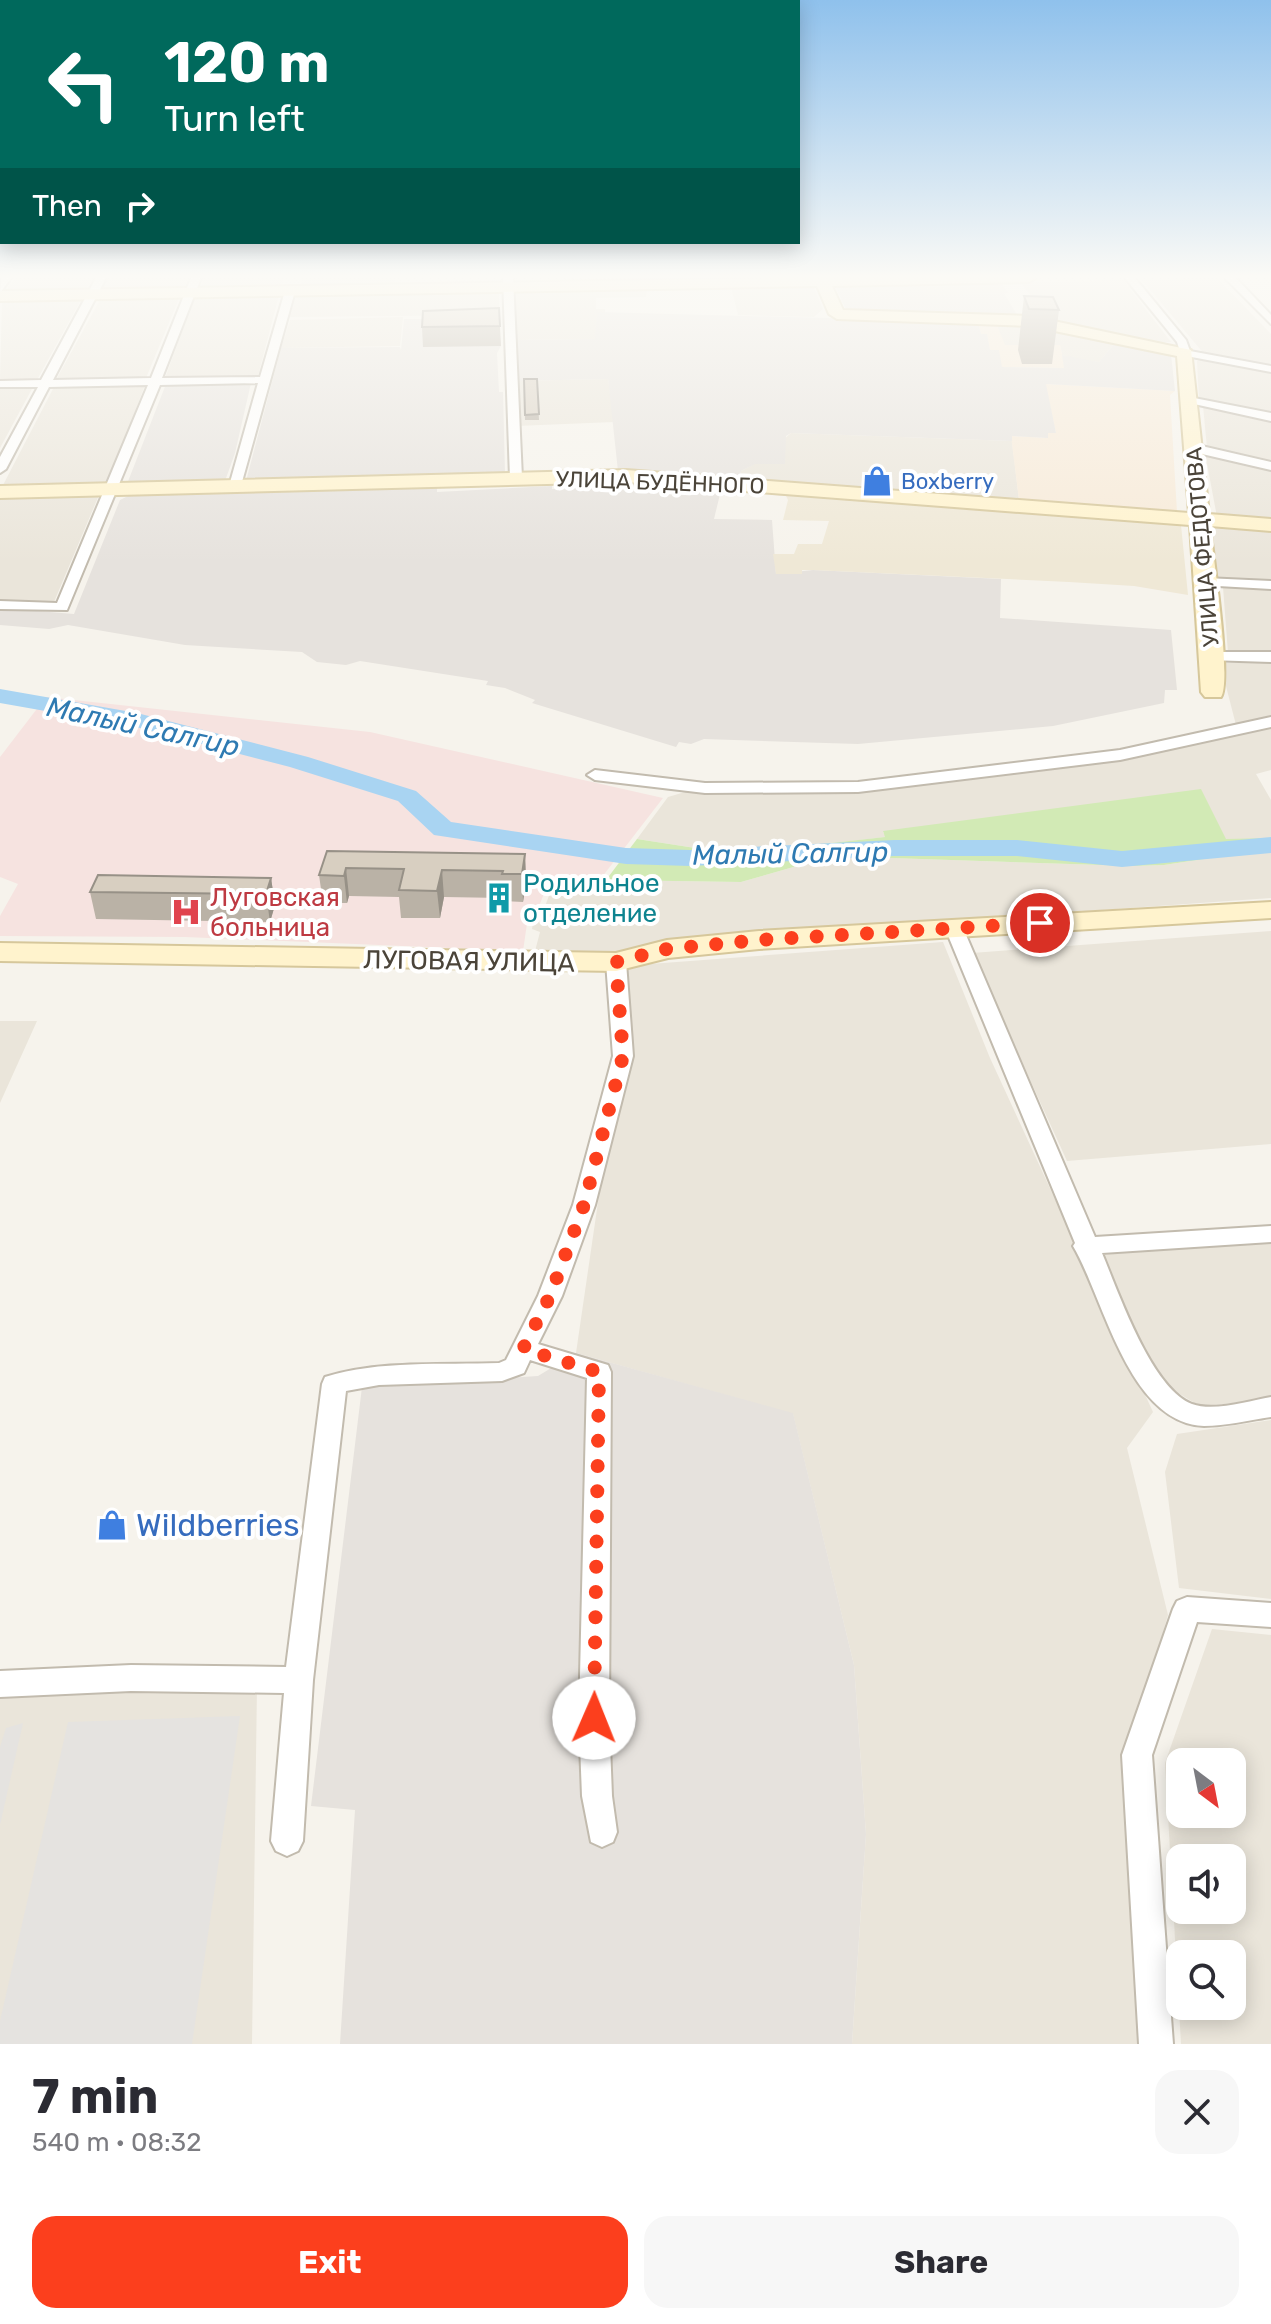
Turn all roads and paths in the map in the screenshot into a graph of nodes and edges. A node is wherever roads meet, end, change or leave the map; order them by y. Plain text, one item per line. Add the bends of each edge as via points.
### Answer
1 (51, 373) edge
2 (157, 373) edge
3 (266, 373) edge
4 (512, 373) edge
5 (1187, 373) edge
6 (264, 380) junction
7 (154, 381) junction
8 (0, 384) edge
9 (46, 384) junction
10 (1189, 400) junction
11 (1271, 417) edge
12 (1193, 448) junction
13 (1271, 466) edge
14 (0, 469) edge
15 (516, 478) junction
16 (235, 486) junction
17 (112, 489) junction
18 (0, 492) edge
19 (1198, 519) junction
20 (1271, 525) edge
21 (1205, 582) junction
22 (1271, 585) edge
23 (0, 605) edge
24 (1212, 657) junction
25 (1271, 657) edge
26 (1213, 692) dead end
27 (1271, 722) edge
28 (595, 775) dead end
29 (1271, 910) edge
30 (954, 928) junction
31 (0, 952) edge
32 (616, 962) junction
33 (1271, 1234) edge
34 (1085, 1246) junction
35 (523, 1349) junction
36 (1271, 1407) edge
37 (1271, 1615) edge
38 (299, 1680) junction
39 (0, 1684) edge
40 (602, 1832) dead end
41 (287, 1841) dead end
42 (1156, 2044) edge

1 - 9 street
2 - 7 street
3 - 6 street
4 - 15 street
5 - 10 street, УЛИЦА ФЕДОТОВА
6 - 7 street
6 - 16 street
7 - 9 street
7 - 17 street
8 - 9 street
9 - 14 street
10 - 11 street
10 - 12 street, УЛИЦА ФЕДОТОВА
12 - 13 street
12 - 19 street, УЛИЦА ФЕДОТОВА
15 - 16 street, УЛИЦА БУДЁННОГО
15 - 19 street, УЛИЦА БУДЁННОГО via 626,476
16 - 17 street, УЛИЦА БУДЁННОГО
17 - 18 street, УЛИЦА БУДЁННОГО
17 - 23 street via 62,607
19 - 20 street, УЛИЦА БУДЁННОГО
19 - 21 street, УЛИЦА ФЕДОТОВА
21 - 22 street
21 - 24 street, УЛИЦА ФЕДОТОВА
24 - 25 street
24 - 26 street, УЛИЦА ФЕДОТОВА
27 - 28 street via 1120,755 858,787 705,788
29 - 30 street, ЛУГОВАЯ УЛИЦА
30 - 32 street, ЛУГОВАЯ УЛИЦА via 682,947
30 - 34 street
31 - 32 street, ЛУГОВАЯ УЛИЦА
32 - 35 street via 623,1056 584,1205 550,1296
33 - 34 street
34 - 36 street via 1133,1354 1162,1397 1200,1417
35 - 38 street via 515,1366 502,1372 379,1376 334,1384
35 - 40 street via 599,1372 594,1718
37 - 42 street via 1187,1609 1137,1755
38 - 39 street via 131,1678
38 - 41 street

